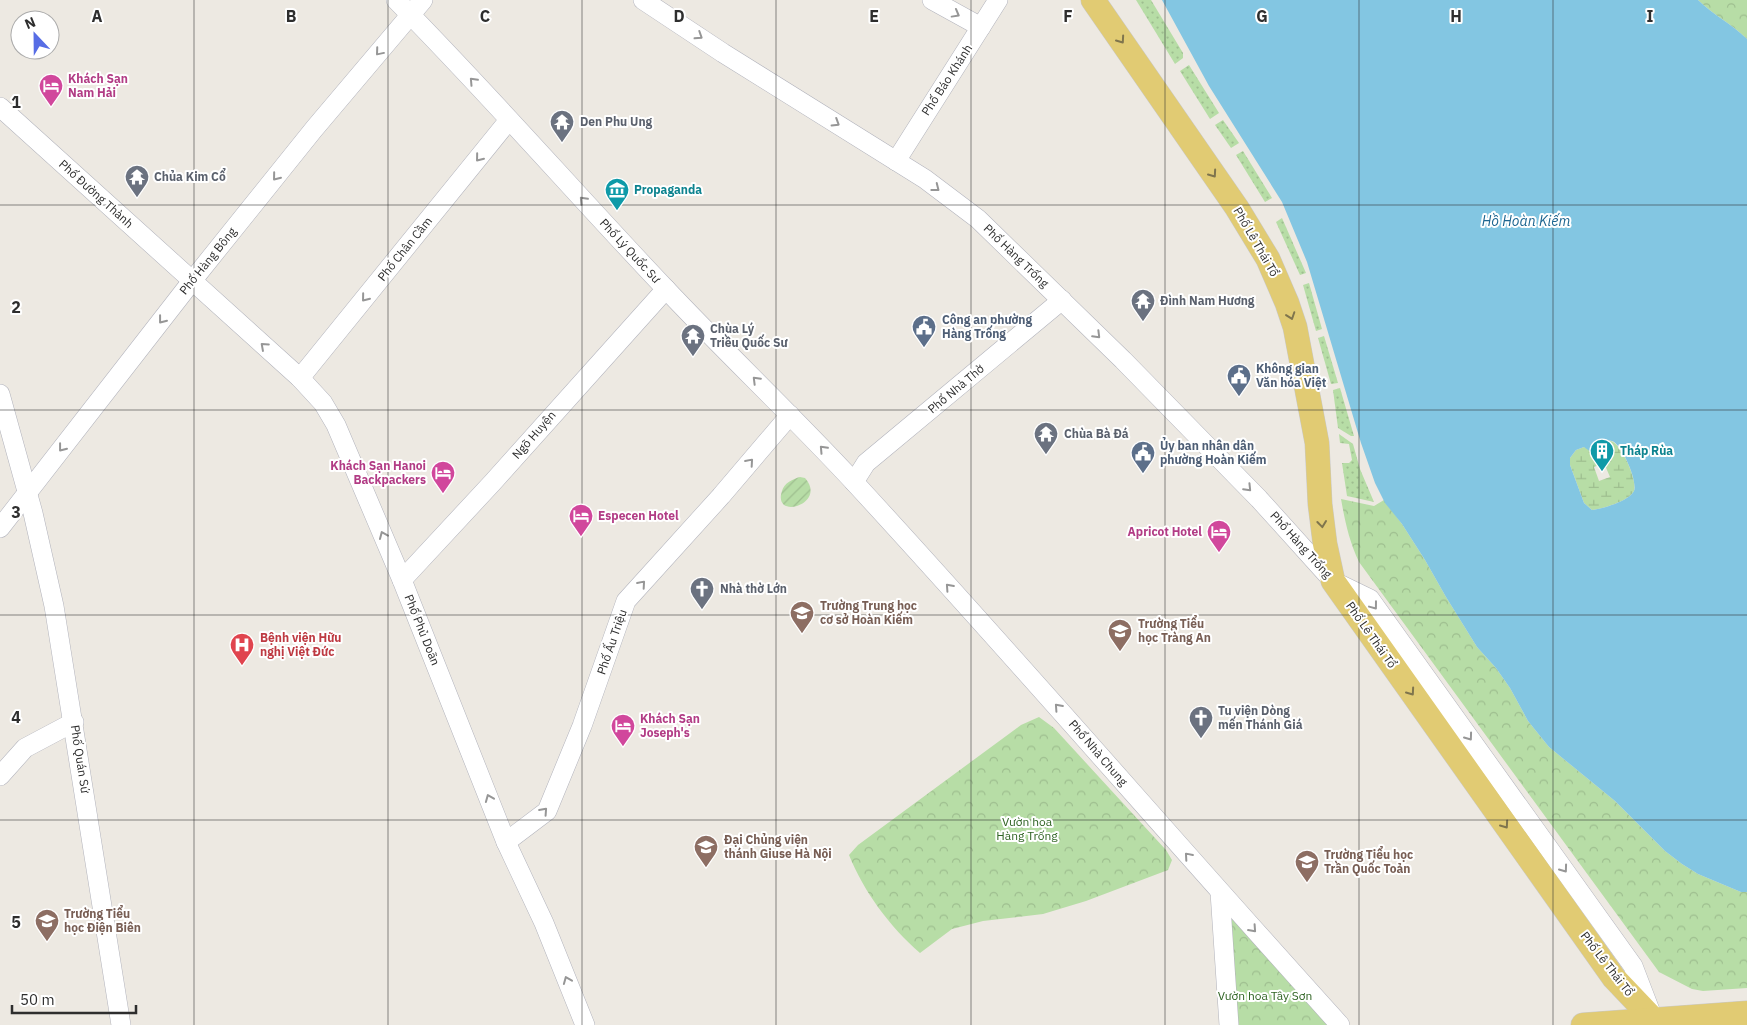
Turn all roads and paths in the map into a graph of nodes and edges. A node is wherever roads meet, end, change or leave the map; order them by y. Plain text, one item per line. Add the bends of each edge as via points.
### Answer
1 (396, 0) edge
2 (423, 0) edge
3 (643, 0) edge
4 (932, 0) edge
5 (998, 0) edge
6 (1093, 0) edge
7 (411, 15) junction
8 (981, 27) junction
9 (0, 107) edge
10 (509, 120) junction
11 (896, 161) junction
12 (192, 281) junction
13 (666, 289) junction
14 (1062, 300) junction
15 (300, 378) junction
16 (0, 394) edge
17 (790, 415) junction
18 (854, 482) junction
19 (28, 494) junction
20 (0, 528) edge
21 (402, 580) junction
22 (1333, 580) junction
23 (74, 722) junction
24 (0, 776) edge
25 (506, 842) junction
26 (1220, 892) junction
27 (1747, 1013) edge
28 (1654, 1022) edge
29 (121, 1025) edge
30 (585, 1025) edge
31 (1229, 1025) edge
32 (1340, 1025) edge
33 (1583, 1025) edge

1 - 7 street, Phố Lý Quốc Sư
2 - 7 street, Phố Hàng Bông
3 -> 11 street, Phố Hàng Trống
4 -> 8 street
5 - 8 street, Phố Báo Khánh
6 -> 22 main road, Phố Lê Thái Tổ via 1237,208 1278,282 1295,328 1309,397 1325,544
10 -> 7 street, Phố Lý Quốc Sư
7 -> 12 street, Phố Hàng Bông
8 - 11 street, Phố Báo Khánh
9 - 12 street, Phố Đường Thành
13 -> 10 street, Phố Lý Quốc Sư
10 -> 15 street, Phố Chân Cầm
11 -> 14 street, Phố Hàng Trống via 978,219
15 -> 12 street, Phố Phủ Doãn
12 -> 19 street, Phố Hàng Bông
17 -> 13 street, Phố Lý Quốc Sư
13 - 21 street, Ngõ Huyện
14 - 18 street, Phố Nhà Thờ via 866,464
14 -> 22 street, Phố Hàng Trống via 1252,492
21 -> 15 street, Phố Phủ Doãn via 336,425 323,403
16 - 19 street, Phố Quán Sứ
18 -> 17 street, Phố Lý Quốc Sư
25 -> 17 street, Phố Ấu Triệu via 547,810 582,726 626,602
26 -> 18 street, Phố Nhà Chung
19 - 20 street, Phố Hàng Bông
19 - 23 street, Phố Quán Sứ via 54,606
25 -> 21 street, Phố Phủ Doãn
22 -> 28 main road, Phố Lê Thái Tổ via 1614,978
23 - 24 street via 25,748
23 - 29 street, Phố Quán Sứ
30 -> 25 street, Phố Phủ Doãn via 541,914
26 - 31 street
26 -> 32 street, Phố Nhà Chung
27 - 28 main road
28 - 33 main road

